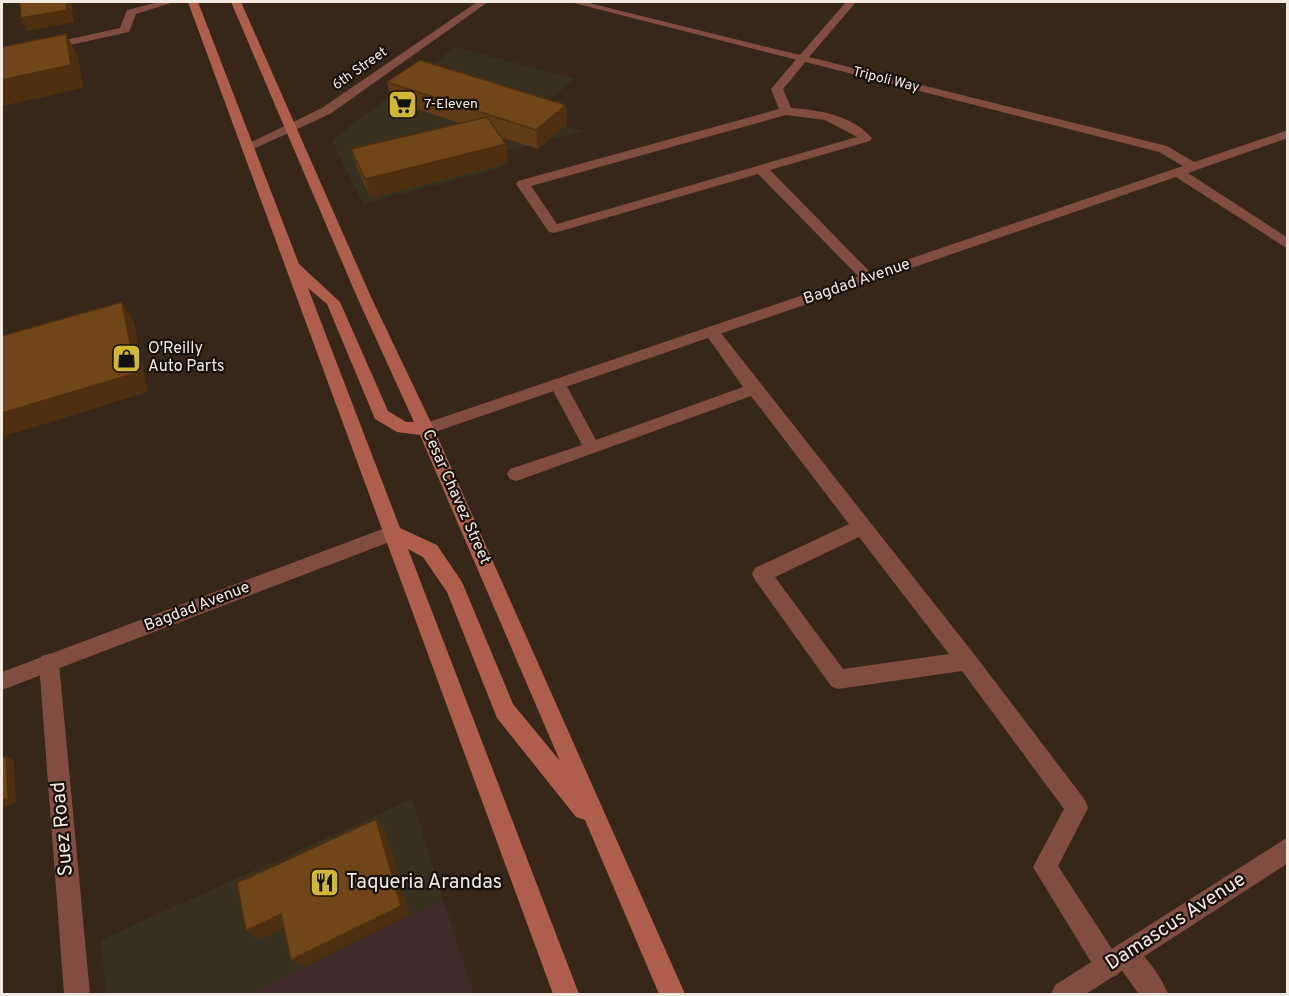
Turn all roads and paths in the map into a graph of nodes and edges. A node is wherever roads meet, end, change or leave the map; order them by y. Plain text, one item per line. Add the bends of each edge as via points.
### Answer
1 (169, 2) edge
2 (193, 2) edge
3 (236, 2) edge
4 (483, 2) edge
5 (575, 2) edge
6 (851, 2) edge
7 (2, 57) edge
8 (802, 59) junction
9 (786, 111) junction
10 (291, 127) junction
11 (1287, 134) edge
12 (247, 147) junction
13 (1194, 167) junction
14 (761, 169) junction
15 (1178, 172) junction
16 (1287, 245) edge
17 (291, 264) junction
18 (868, 278) junction
19 (712, 332) junction
20 (558, 385) junction
21 (754, 389) junction
22 (426, 429) junction
23 (592, 447) junction
24 (516, 474) dead end
25 (862, 527) junction
26 (393, 533) junction
27 (967, 661) junction
28 (49, 663) junction
29 (2, 681) edge
30 (599, 827) junction
31 (1287, 849) edge
32 (1117, 960) junction
33 (77, 994) edge
34 (566, 994) edge
35 (672, 994) edge
36 (1064, 994) edge
37 (1155, 994) edge

1 - 7 street via 131,12 125,30 110,35
2 - 12 main road
3 - 10 main road, Cesar Chavez Street
4 - 10 street, 6th Street via 326,111
5 - 8 street, Tripoli Way
6 - 8 street
8 - 9 street via 777,89
8 - 13 street, Tripoli Way via 1163,149
9 - 14 street via 822,113 850,124 866,138
9 - 14 street via 523,184 554,229
10 - 12 street, 6th Street
10 - 22 main road, Cesar Chavez Street
11 - 13 street, Bagdad Avenue
12 - 17 main road
13 - 15 street, Bagdad Avenue
14 - 18 street
15 - 16 street
15 - 18 street, Bagdad Avenue
17 - 22 main road via 333,302 381,415 403,428
17 - 26 main road
18 - 19 street, Bagdad Avenue
19 - 20 street, Bagdad Avenue
19 - 21 street
20 - 22 street, Bagdad Avenue
20 - 23 street
21 - 23 street
21 - 25 street
22 - 30 main road, Cesar Chavez Street
23 - 24 street
25 - 27 street
25 - 27 street via 762,574 838,680
26 - 28 street, Bagdad Avenue
26 - 30 main road via 430,551 455,588 505,711
26 - 34 main road
27 - 32 street via 1077,808 1044,867
28 - 29 street, Bagdad Avenue
28 - 33 street, Suez Road
30 - 35 main road, Cesar Chavez Street
31 - 32 street, Damascus Avenue
32 - 36 street, Damascus Avenue
32 - 37 street

